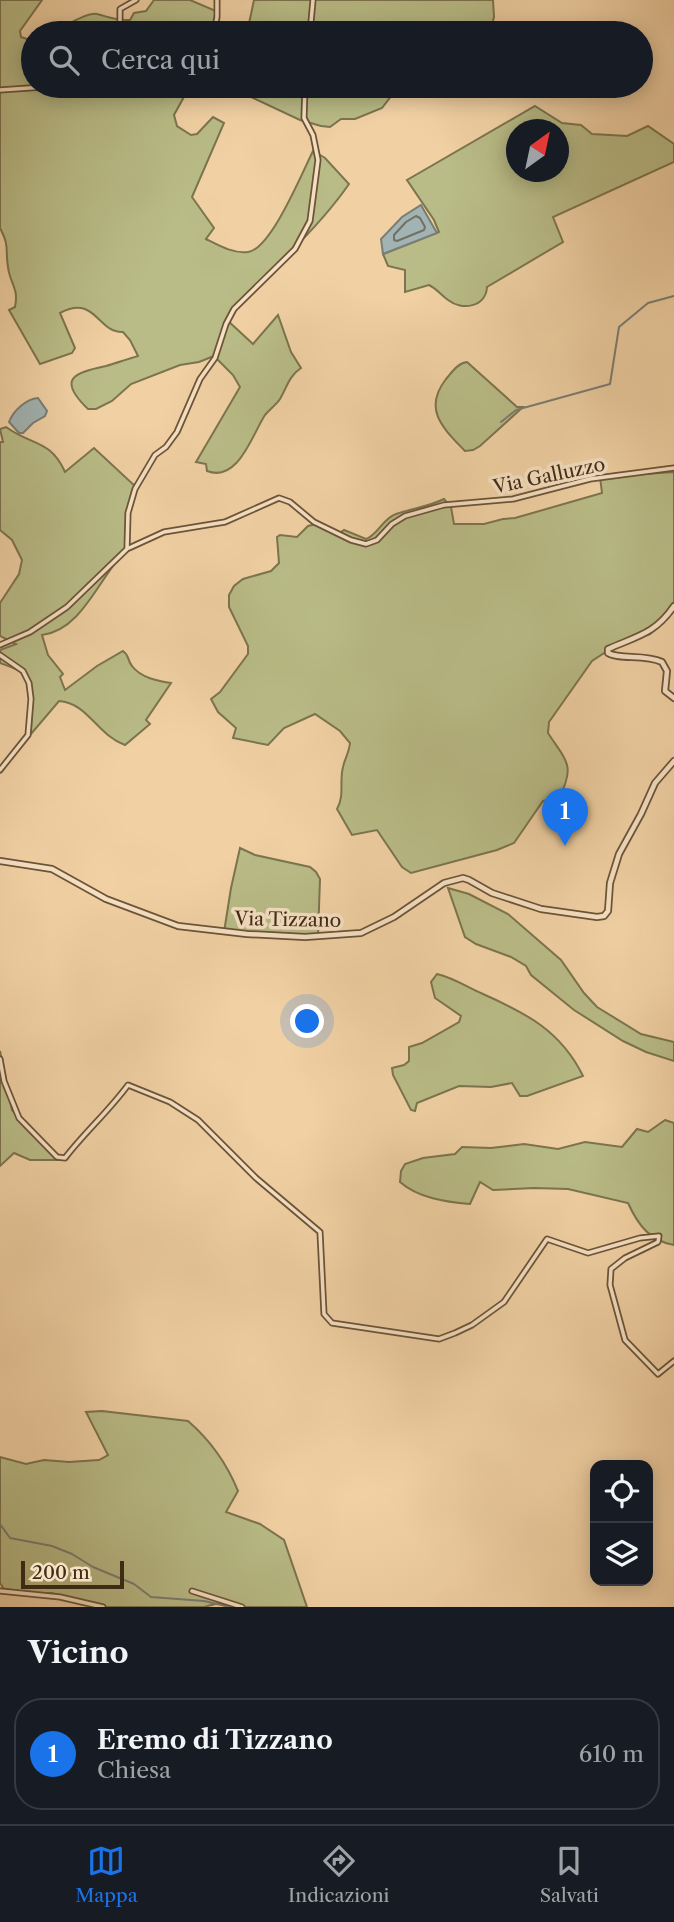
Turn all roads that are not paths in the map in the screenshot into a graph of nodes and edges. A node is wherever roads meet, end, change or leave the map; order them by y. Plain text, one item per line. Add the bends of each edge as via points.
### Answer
1 (136, 0) edge
2 (217, 0) edge
3 (313, 0) edge
4 (120, 21) edge
5 (217, 21) edge
6 (311, 21) edge
7 (21, 89) edge
8 (0, 90) edge
9 (305, 98) edge
10 (674, 468) edge
11 (127, 549) junction
12 (674, 606) edge
13 (0, 645) edge
14 (0, 655) edge
15 (674, 698) edge
16 (674, 761) edge
17 (0, 770) edge
18 (0, 860) edge
19 (0, 1059) edge
20 (674, 1361) edge
21 (0, 1591) edge
22 (192, 1591) dead end
23 (103, 1607) edge
24 (242, 1607) edge

1 - 4 street via 120,9
2 - 5 street
3 - 6 street
7 - 8 street
9 - 11 street via 304,118 318,160 310,222 295,249 234,309 177,432 155,455 135,489 128,513
10 - 11 street, Via Galluzzo via 590,479 513,499 434,507 405,516 366,544 314,522 279,498 225,522 164,531
11 - 13 street via 66,607 30,632
12 - 15 street via 647,634 608,649 608,653 662,662 667,671 666,691
14 - 17 street via 23,671 31,699 28,735
16 - 18 street, Via Tizzano via 655,783 625,841 604,916 541,909 463,878 444,883 361,933 305,937 247,934 178,926 106,899 52,869
19 - 20 street via 19,1118 57,1157 65,1158 128,1085 170,1102 198,1120 320,1232 324,1314 332,1322 439,1339 472,1325 504,1302 547,1240 588,1253 659,1236 658,1242 611,1269 610,1285 625,1340 658,1374
21 - 23 street
22 - 24 street

